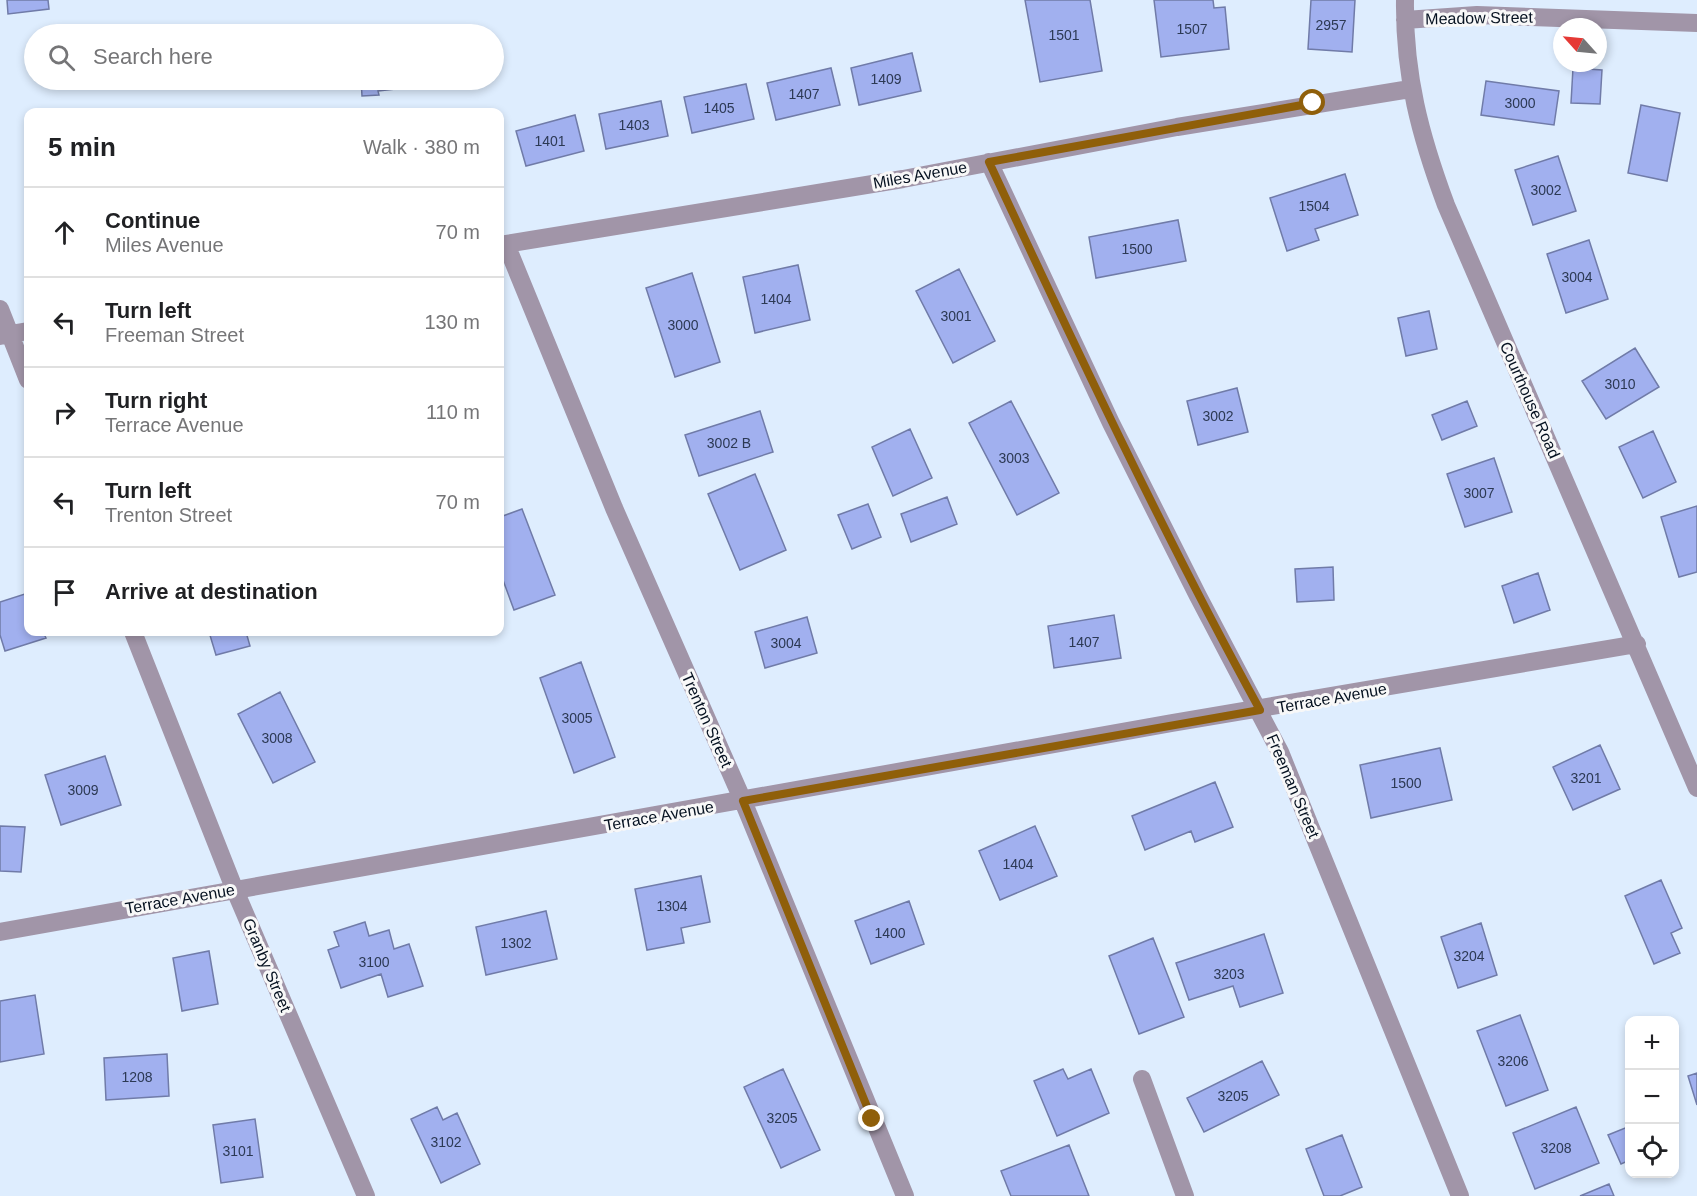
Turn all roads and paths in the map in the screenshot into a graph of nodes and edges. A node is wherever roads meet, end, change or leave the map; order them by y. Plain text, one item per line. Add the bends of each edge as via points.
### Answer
1 (1405, 0) edge
2 (1405, 20) junction
3 (1697, 23) edge
4 (1410, 89) junction
5 (989, 162) junction
6 (504, 245) edge
7 (504, 247) edge
8 (0, 309) edge
9 (24, 332) edge
10 (5, 335) edge
11 (24, 372) edge
12 (135, 636) edge
13 (1637, 644) junction
14 (1260, 710) junction
15 (1697, 788) edge
16 (743, 801) junction
17 (234, 888) junction
18 (0, 932) edge
19 (1142, 1079) dead end
20 (366, 1196) edge
21 (905, 1196) edge
22 (1185, 1196) edge
23 (1460, 1196) edge

1 - 2 street, Courthouse Road
2 - 3 street, Meadow Street via 1478,15
2 - 4 street, Courthouse Road
4 - 5 street, Miles Avenue via 1177,126
4 - 13 street, Courthouse Road via 1424,148 1446,205
5 - 6 street, Miles Avenue
5 - 14 street, Freeman Street via 1111,423
7 - 16 street, Trenton Street
8 - 10 street
9 - 10 street
10 - 11 street
12 - 17 street, Granby Street
13 - 14 street, Terrace Avenue
13 - 15 street, Courthouse Road
14 - 16 street, Terrace Avenue
14 - 23 street, Freeman Street
16 - 17 street, Terrace Avenue
16 - 21 street, Trenton Street
17 - 18 street, Terrace Avenue
17 - 20 street, Granby Street
19 - 22 street

